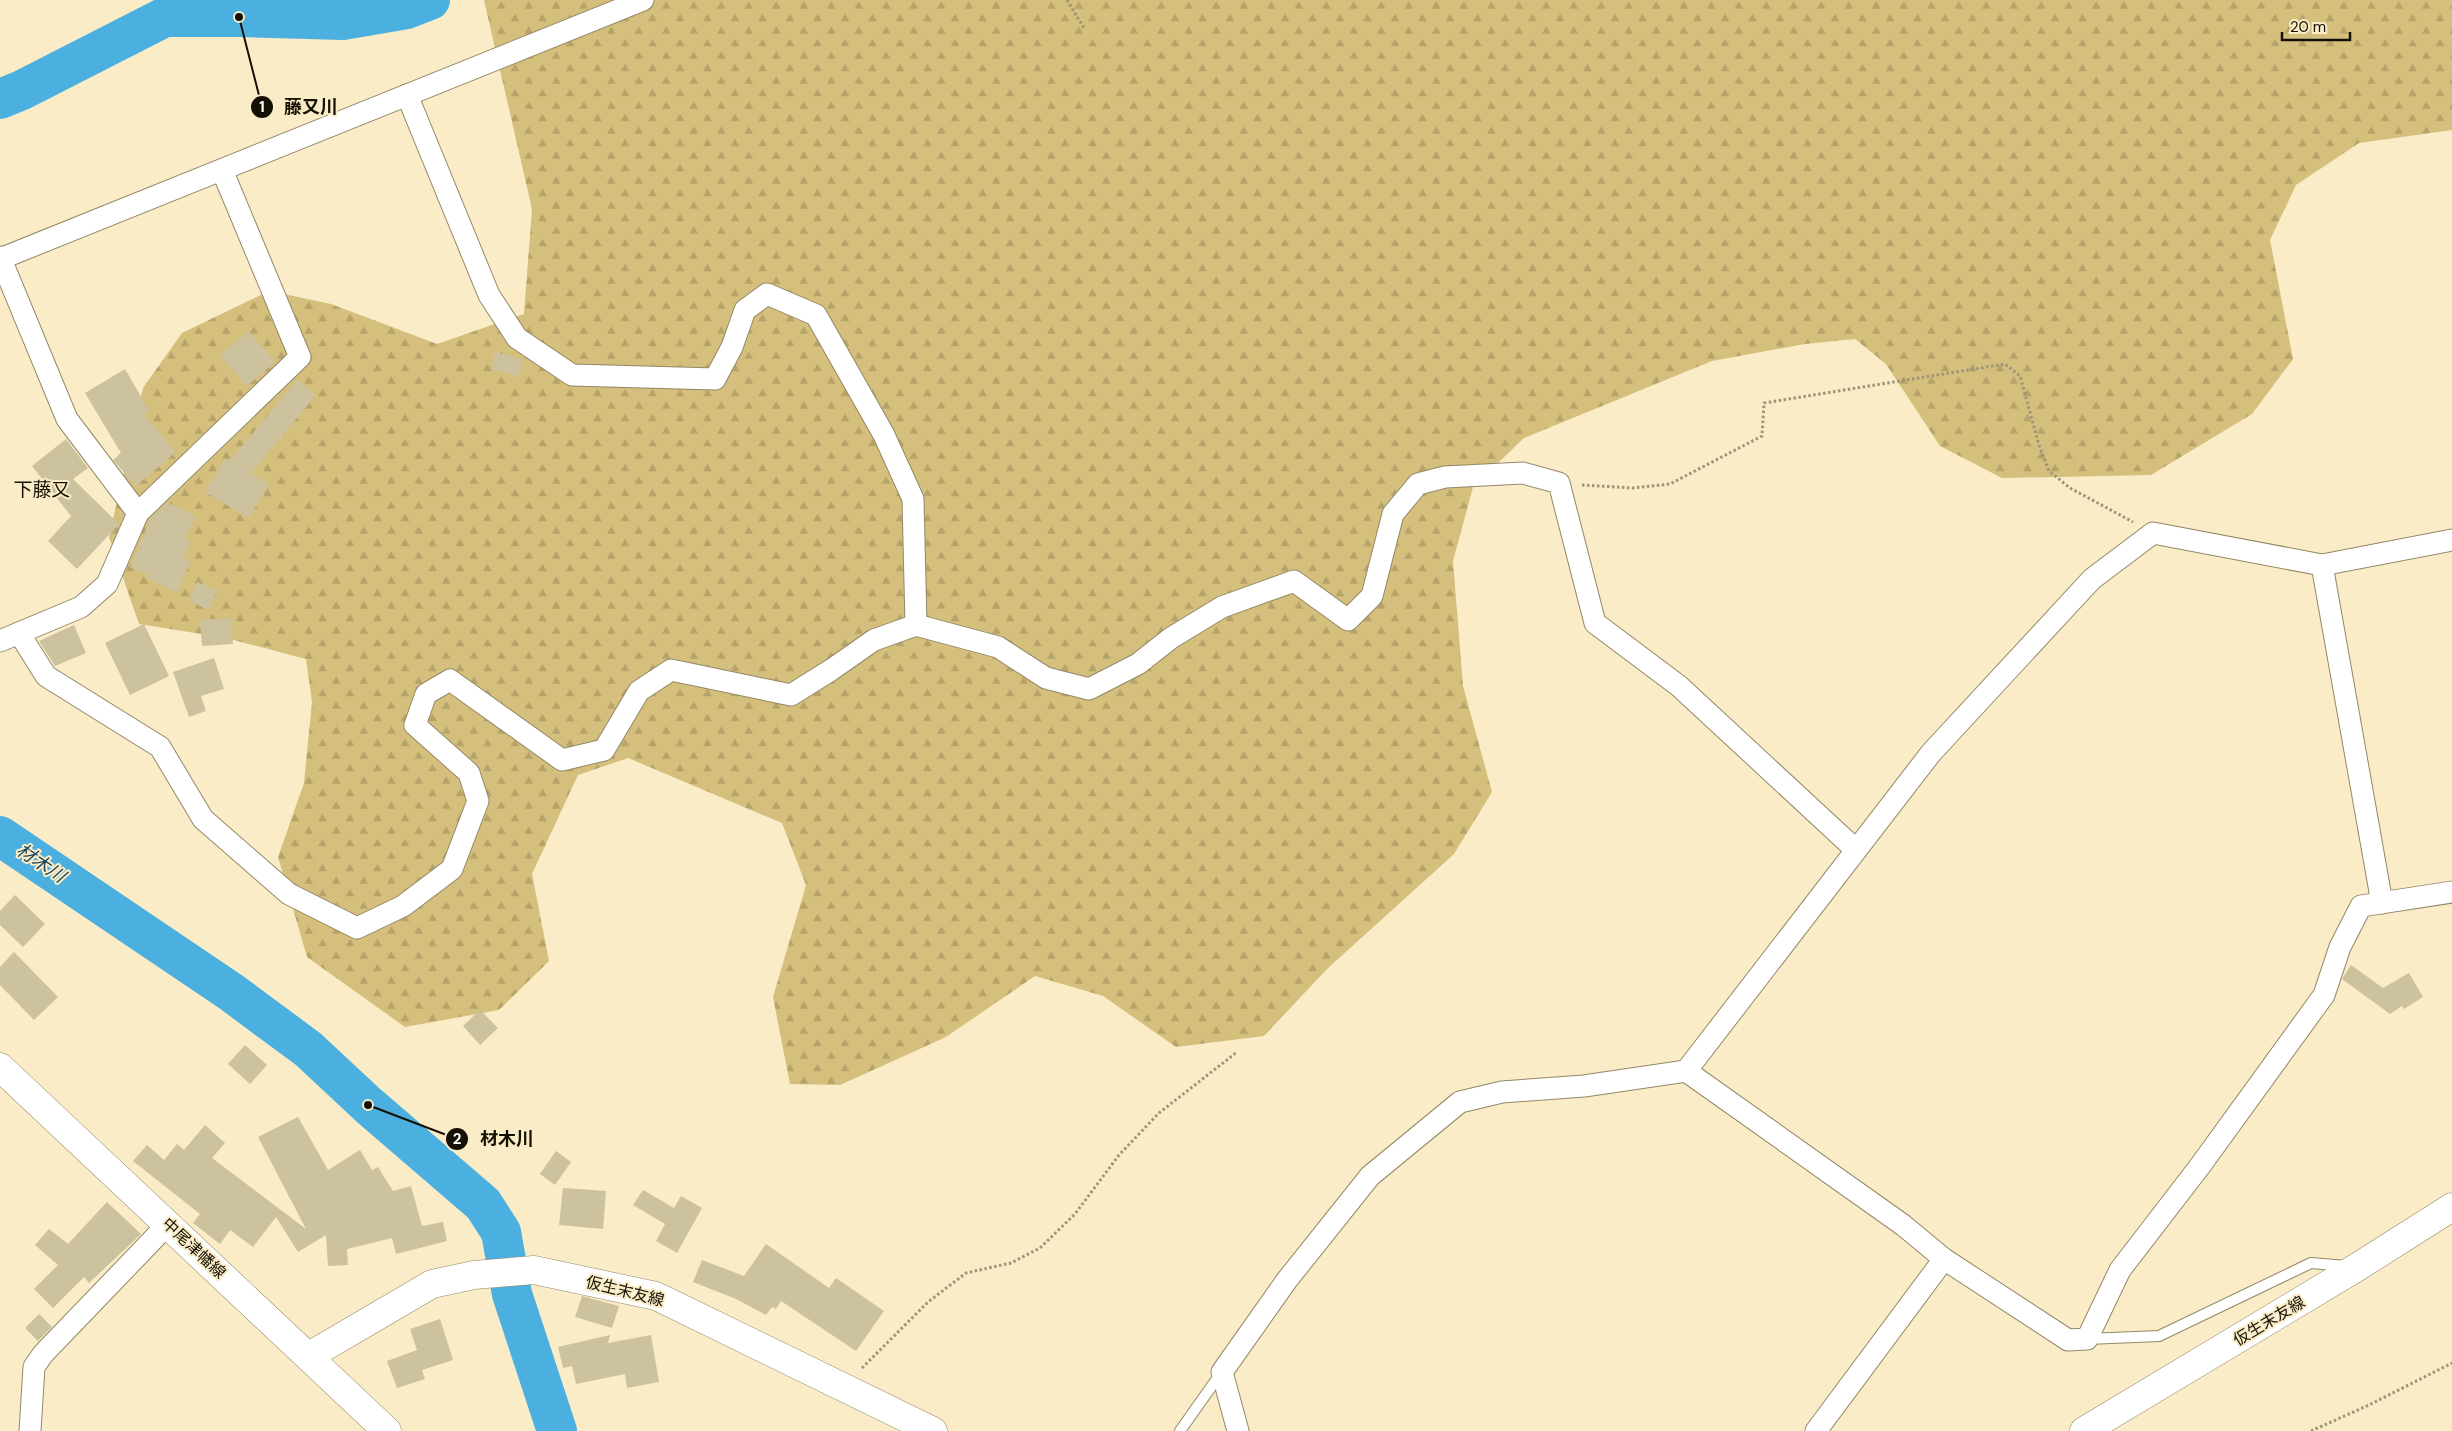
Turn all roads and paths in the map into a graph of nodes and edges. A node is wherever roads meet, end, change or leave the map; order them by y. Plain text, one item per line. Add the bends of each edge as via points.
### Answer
1 (643, 0) edge
2 (1067, 0) edge
3 (1084, 28) dead end
4 (407, 95) junction
5 (222, 170) junction
6 (0, 258) edge
7 (1559, 484) junction
8 (138, 513) junction
9 (2153, 533) junction
10 (2452, 540) edge
11 (2322, 565) junction
12 (916, 625) junction
13 (9, 637) edge
14 (1856, 850) junction
15 (2452, 892) edge
16 (2382, 903) junction
17 (1237, 1052) dead end
18 (0, 1067) edge
19 (1686, 1070) junction
20 (2452, 1207) edge
21 (168, 1224) junction
22 (1944, 1259) junction
23 (2359, 1266) junction
24 (2087, 1339) junction
25 (309, 1356) junction
26 (2452, 1363) edge
27 (1222, 1372) junction
28 (847, 1389) junction
29 (30, 1431) edge
30 (386, 1431) edge
31 (933, 1431) edge
32 (1180, 1431) edge
33 (1238, 1431) edge
34 (1816, 1431) edge
35 (2084, 1431) edge
36 (2311, 1431) edge

1 - 4 street
2 - 3 path
4 - 5 street
4 - 12 street via 489,295 517,338 572,375 714,380 732,347 745,310 767,294 816,315 884,435 913,499
5 - 6 street
5 - 8 street via 300,357
6 - 8 street via 67,419
7 - 9 path via 1632,488 1670,484 1762,436 1764,403 2005,364 2020,376 2049,471 2070,488
7 - 12 street via 1523,473 1445,477 1418,484 1393,514 1372,596 1348,620 1294,581 1222,607 1171,638 1138,664 1089,689 1046,678 998,647
7 - 14 street via 1595,623 1678,686
8 - 13 street via 108,584 82,607
9 - 11 street
9 - 14 street via 2085,586 1931,753
10 - 11 street
11 - 16 street
12 - 13 street via 874,640 791,695 671,670 639,691 604,750 562,760 450,680 426,694 415,725 469,773 478,801 452,869 403,906 357,928 289,894 203,819 160,747 46,676
14 - 19 street
15 - 16 street
16 - 24 street via 2362,906 2340,947 2324,995 2120,1270
17 - 28 path via 1158,1113 1119,1155 1075,1214 1040,1248 1011,1263 966,1273 928,1302 866,1362
18 - 21 main road, 中尾津幡線
19 - 22 street via 1903,1225
19 - 27 street via 1584,1086 1502,1092 1460,1102 1370,1176 1287,1280
20 - 23 main road, 仮生末友線
21 - 25 main road, 中尾津幡線
21 - 29 street via 43,1354 34,1368
22 - 24 street via 2068,1340
22 - 34 street
23 - 24 lane via 2311,1263 2159,1336
23 - 35 main road, 仮生末友線
25 - 28 main road, 仮生末友線 via 432,1284 534,1270 656,1296
25 - 30 main road, 中尾津幡線
26 - 36 path
27 - 32 lane
27 - 33 street
28 - 31 main road, 仮生末友線

